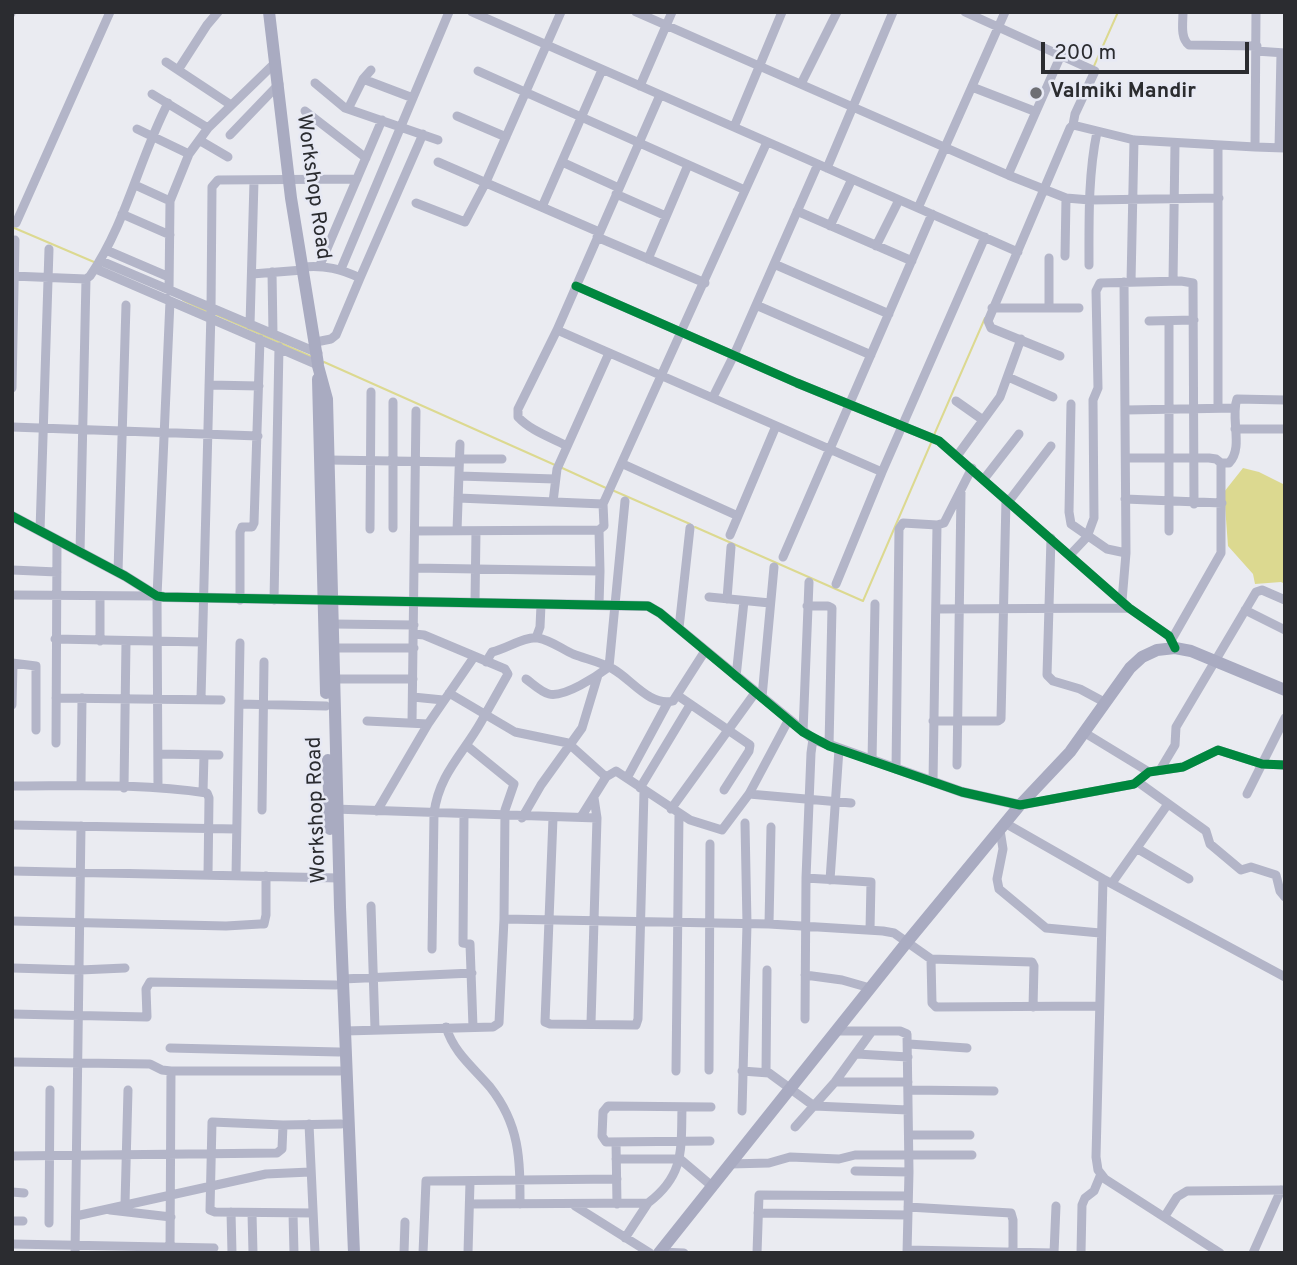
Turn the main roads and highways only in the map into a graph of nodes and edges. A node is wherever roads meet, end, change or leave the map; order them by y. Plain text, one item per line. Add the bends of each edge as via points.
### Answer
1 (269, 12) edge
2 (318, 358) junction
3 (327, 600) junction
4 (1285, 690) edge
5 (333, 809) junction
6 (340, 982) junction
7 (660, 1252) edge
8 (346, 1253) edge
9 (354, 1253) edge

1 - 2 main road, Workshop Road via 289,181
2 - 3 main road, Workshop Road
2 - 3 main road, Workshop Road via 327,399
3 - 5 main road, Workshop Road via 326,706
3 - 5 main road, Workshop Road via 334,679
4 - 7 main road via 1174,644 1138,661 1085,733 1002,826
5 - 6 main road, Workshop Road
6 - 8 main road, Workshop Road
6 - 9 main road, Workshop Road

